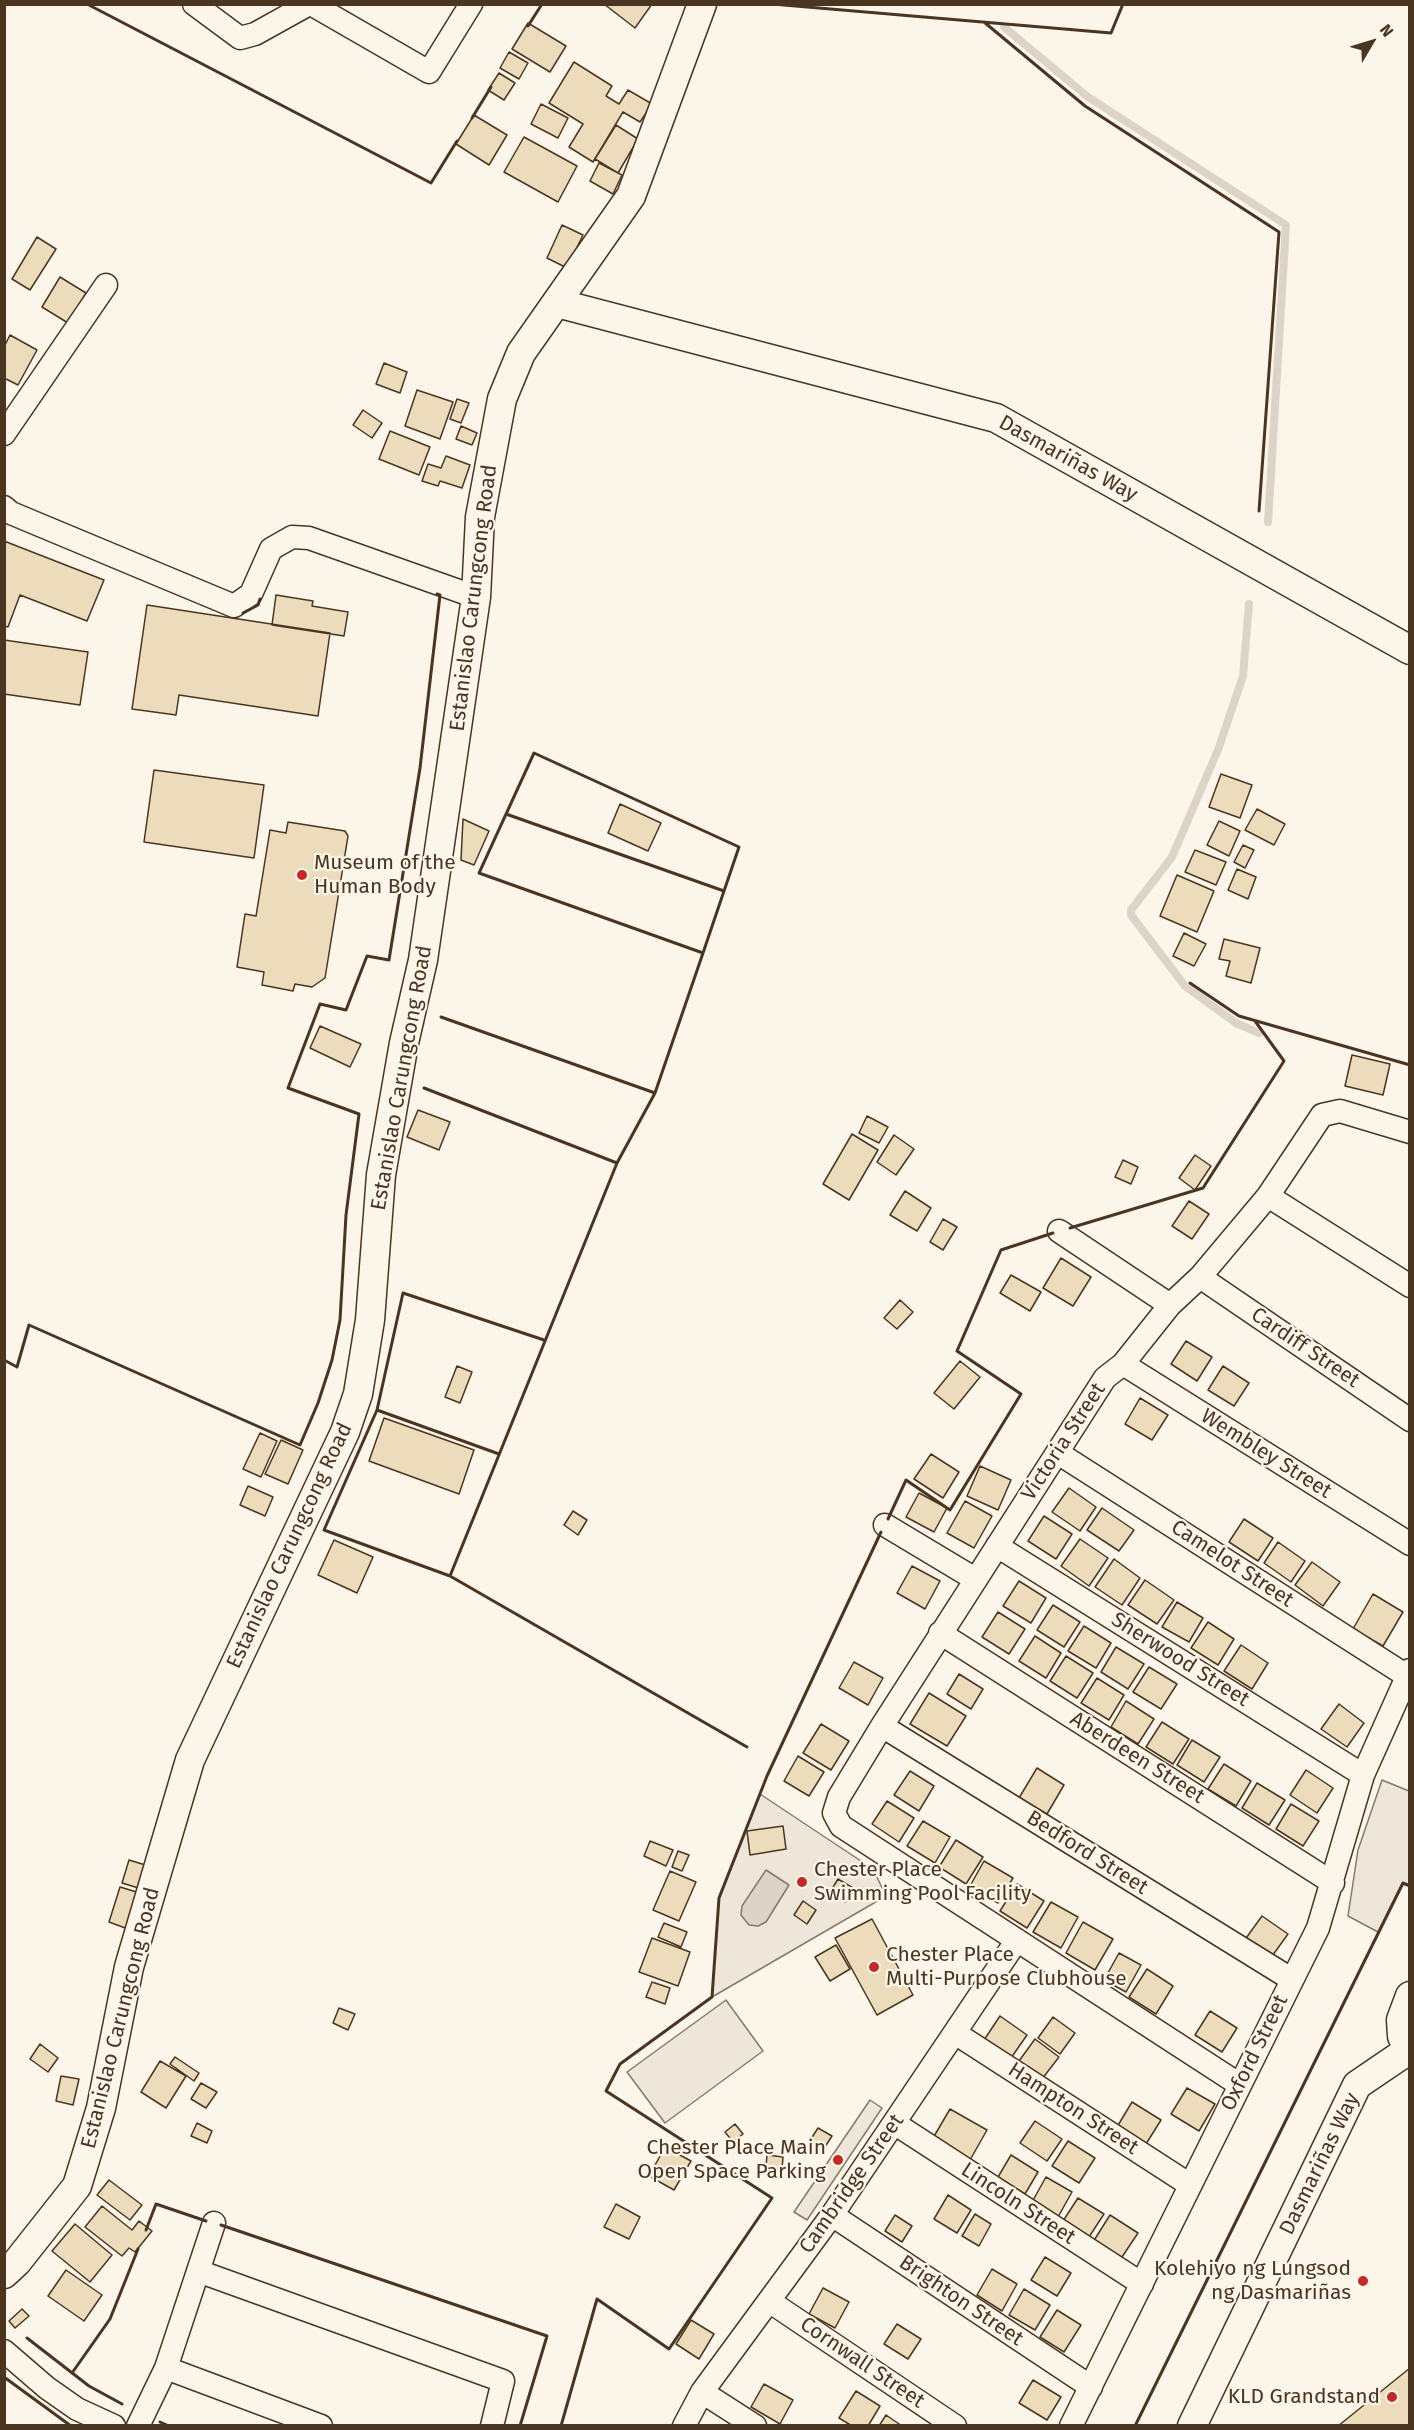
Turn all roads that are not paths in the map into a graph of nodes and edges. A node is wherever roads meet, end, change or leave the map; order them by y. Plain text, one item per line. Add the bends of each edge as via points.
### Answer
1 (194, 4) edge
2 (310, 4) edge
3 (471, 4) edge
4 (702, 4) edge
5 (106, 285) dead end
6 (557, 303) junction
7 (4, 434) edge
8 (4, 507) edge
9 (476, 597) junction
10 (1410, 650) edge
11 (1410, 1132) edge
12 (1268, 1196) junction
13 (1059, 1231) dead end
14 (1200, 1277) junction
15 (1410, 1286) edge
16 (1170, 1305) junction
17 (1123, 1364) junction
18 (1410, 1419) edge
19 (1058, 1453) junction
20 (885, 1525) dead end
21 (1410, 1544) edge
22 (997, 1546) junction
23 (975, 1579) junction
24 (940, 1633) junction
25 (1408, 1673) edge
26 (882, 1726) junction
27 (1363, 1775) junction
28 (1333, 1883) junction
29 (1017, 1940) junction
30 (1291, 1979) junction
31 (1410, 1996) edge
32 (956, 2033) junction
33 (1408, 2053) edge
34 (1240, 2085) junction
35 (894, 2123) junction
36 (1190, 2185) junction
37 (832, 2215) junction
38 (213, 2223) dead end
39 (9, 2263) edge
40 (198, 2271) junction
41 (1142, 2284) junction
42 (769, 2301) junction
43 (4, 2351) edge
44 (166, 2368) junction
45 (1091, 2387) junction
46 (702, 2392) junction
47 (114, 2426) edge
48 (138, 2426) edge
49 (321, 2426) edge
50 (492, 2426) edge
51 (684, 2426) edge
52 (755, 2426) edge
53 (955, 2426) edge
54 (1071, 2426) edge
55 (1192, 2426) edge

1 - 2 street via 240,38
2 - 3 street via 429,72
4 - 6 street, Estanislao Carungcong Road via 631,196
5 - 7 street
6 - 9 street, Estanislao Carungcong Road via 520,353 502,399 480,517
6 - 10 street, Dasmariñas Way via 996,418
8 - 9 street via 234,606 251,594 271,549 292,537 309,538
9 - 39 street, Estanislao Carungcong Road via 423,960 381,1175 370,1320 358,1394 345,1432 190,1760 129,1967 101,2108 77,2186
11 - 12 street, Victoria Street via 1340,1111 1322,1115
12 - 14 street, Victoria Street
12 - 15 street
13 - 16 street
14 - 16 street, Victoria Street
14 - 18 street, Cardiff Street
16 - 17 street, Victoria Street
17 - 19 street, Victoria Street via 1105,1378
17 - 21 street, Wembley Street
19 - 22 street, Victoria Street
19 - 25 street, Camelot Street
20 - 23 street
22 - 23 street, Victoria Street
22 - 27 street, Sherwood Street
23 - 24 street, Victoria Street
24 - 26 street, Victoria Street
24 - 28 street, Aberdeen Street
25 - 27 street, Oxford Street
26 - 29 street, Victoria Street via 839,1797 834,1813 841,1826
26 - 30 street, Bedford Street
27 - 28 street, Oxford Street
28 - 30 street, Oxford Street via 1318,1928
29 - 32 street, Cambridge Street
29 - 34 street
30 - 34 street, Oxford Street
31 - 33 street via 1401,2020
32 - 35 street, Cambridge Street
32 - 36 street, Hampton Street
33 - 55 street, Dasmariñas Way via 1358,2085
34 - 36 street, Oxford Street
35 - 37 street, Cambridge Street
35 - 41 street, Lincoln Street
36 - 41 street, Oxford Street
37 - 42 street, Cambridge Street
37 - 45 street, Brighton Street
38 - 40 street
40 - 44 street
40 - 50 street via 503,2380
41 - 45 street, Oxford Street
42 - 46 street, Cambridge Street
42 - 53 street, Cornwall Street
43 - 47 street via 76,2409
44 - 48 street
44 - 49 street
45 - 54 street, Oxford Street
46 - 51 street, Cambridge Street
46 - 52 street

